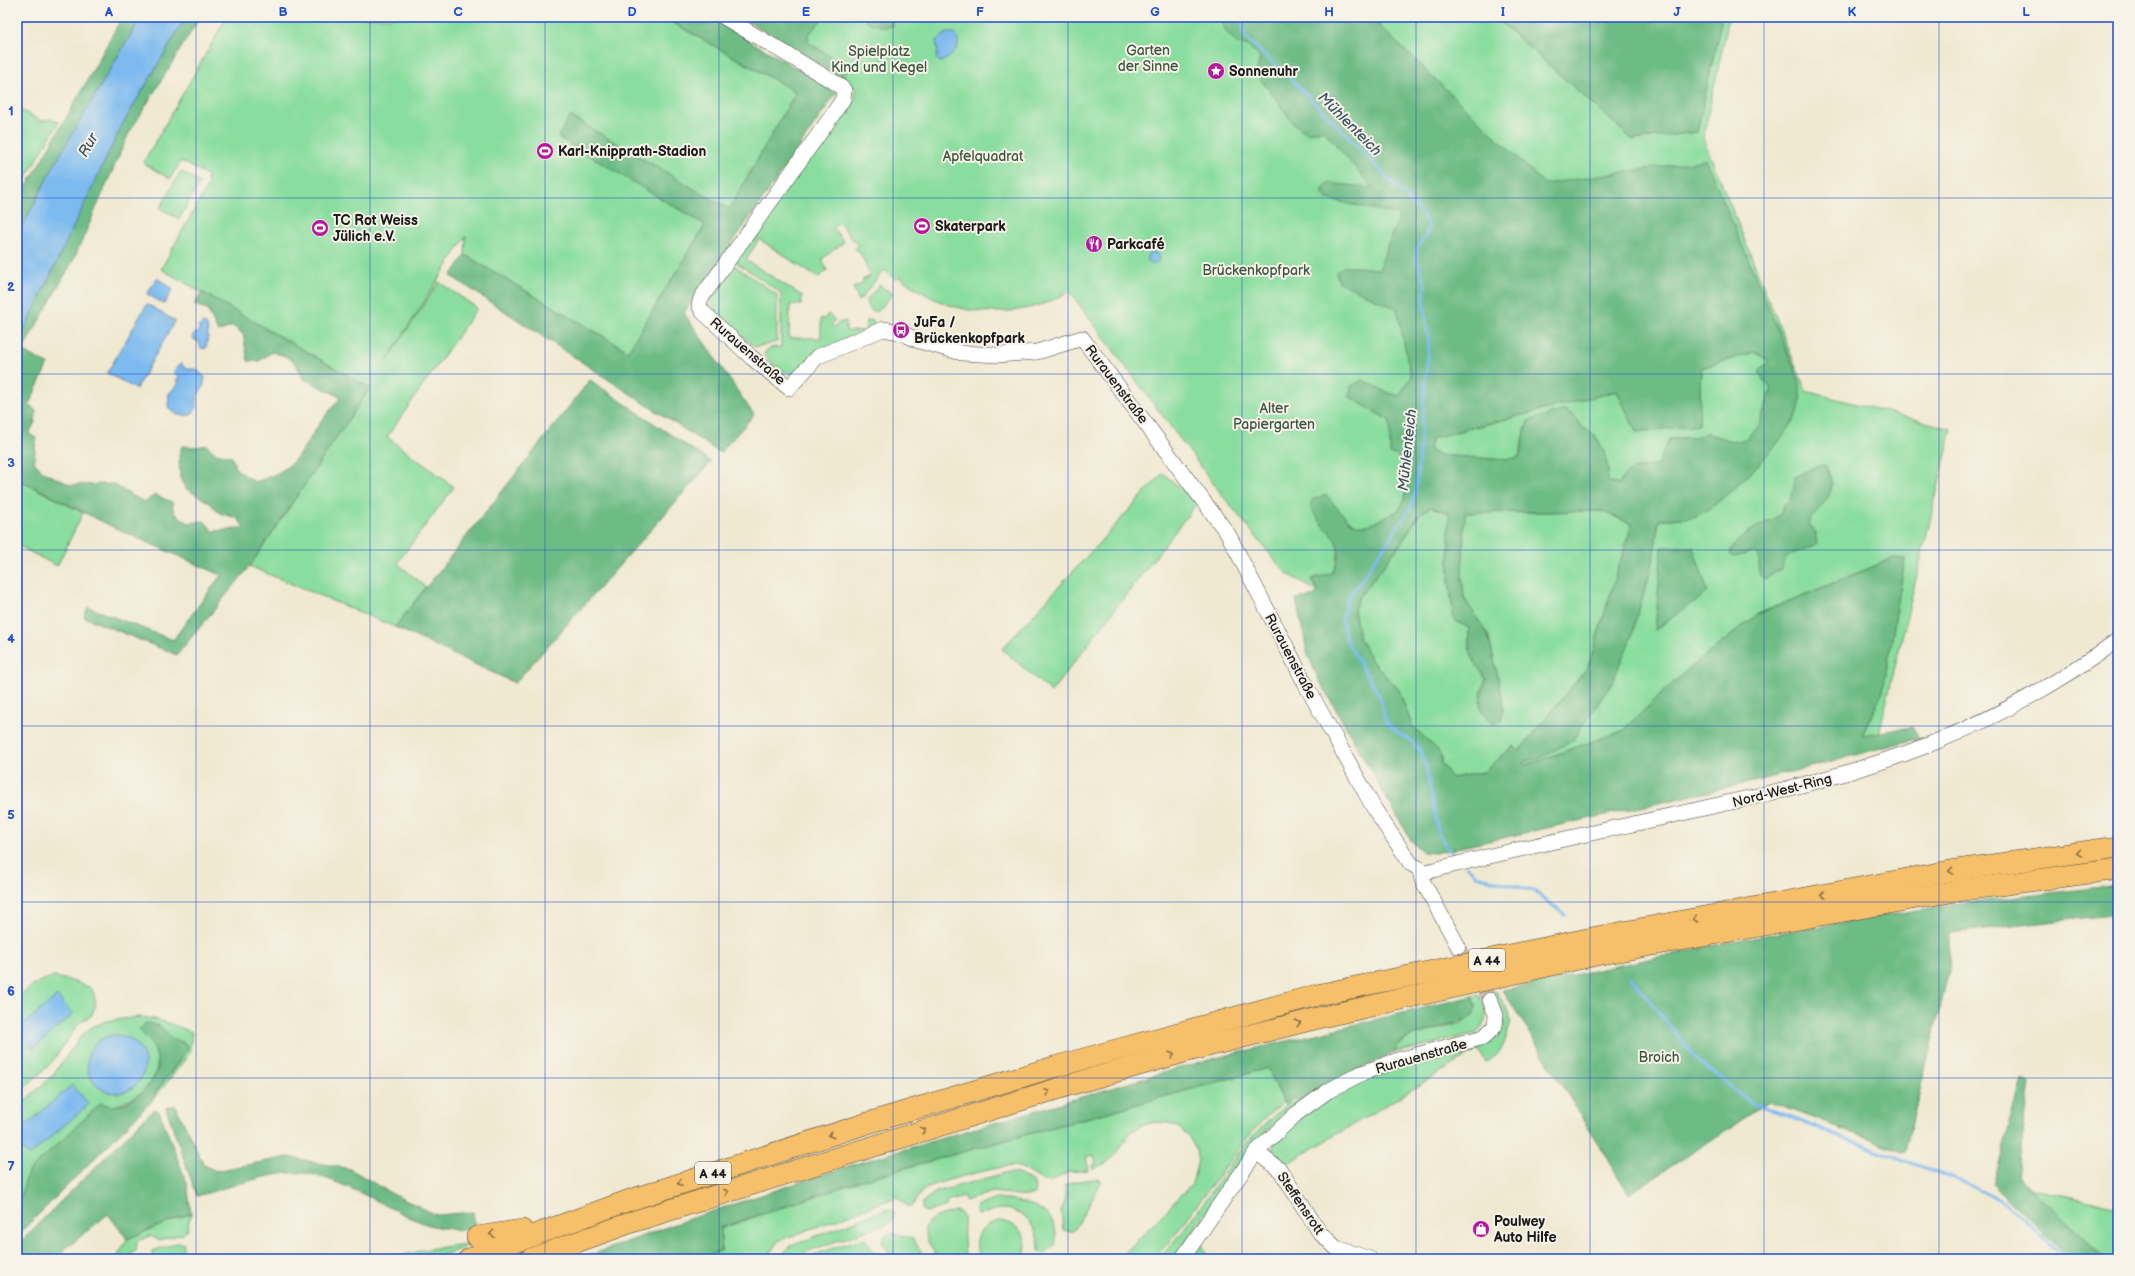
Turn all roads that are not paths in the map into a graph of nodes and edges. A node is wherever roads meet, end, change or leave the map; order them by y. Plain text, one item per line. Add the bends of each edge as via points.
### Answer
1 (724, 17) edge
2 (2118, 640) edge
3 (2118, 847) edge
4 (2118, 869) edge
5 (1420, 870) junction
6 (1458, 946) tunnel mouth
7 (1490, 1000) tunnel mouth
8 (1256, 1152) junction
9 (635, 1221) junction
10 (559, 1226) junction
11 (477, 1237) dead end
12 (470, 1259) edge
13 (530, 1259) edge
14 (558, 1259) edge
15 (1182, 1259) edge
16 (1370, 1259) edge

1 - 5 street, Rurauenstraße via 839,84 844,90 843,99 830,120 701,298 699,304 702,311 751,357 790,388 817,357 883,329 900,332 919,341 962,353 998,356 1037,352 1082,338 1228,534 1307,687 1375,810 1411,864
2 - 5 street, Nord-West-Ring via 2070,673 2007,709 1928,745 1885,760 1817,782 1764,795 1426,872
3 -> 10 highway, A 44 via 1942,873 1592,938 1317,995 1061,1064 627,1200
9 -> 4 highway, A 44 via 1066,1086 1188,1051 1322,1017 1596,955 1956,891
5 - 6 street, Rurauenstraße via 1422,880
7 - 8 street, Rurauenstraße via 1496,1015 1495,1026 1484,1037 1398,1060 1362,1073 1328,1091 1296,1114
8 - 15 street, Rurauenstraße
8 - 16 street, Steffensrott via 1280,1170 1320,1233 1336,1248
9 - 13 highway, A 44
9 - 14 highway
10 -> 11 highway
10 - 12 highway, A 44

